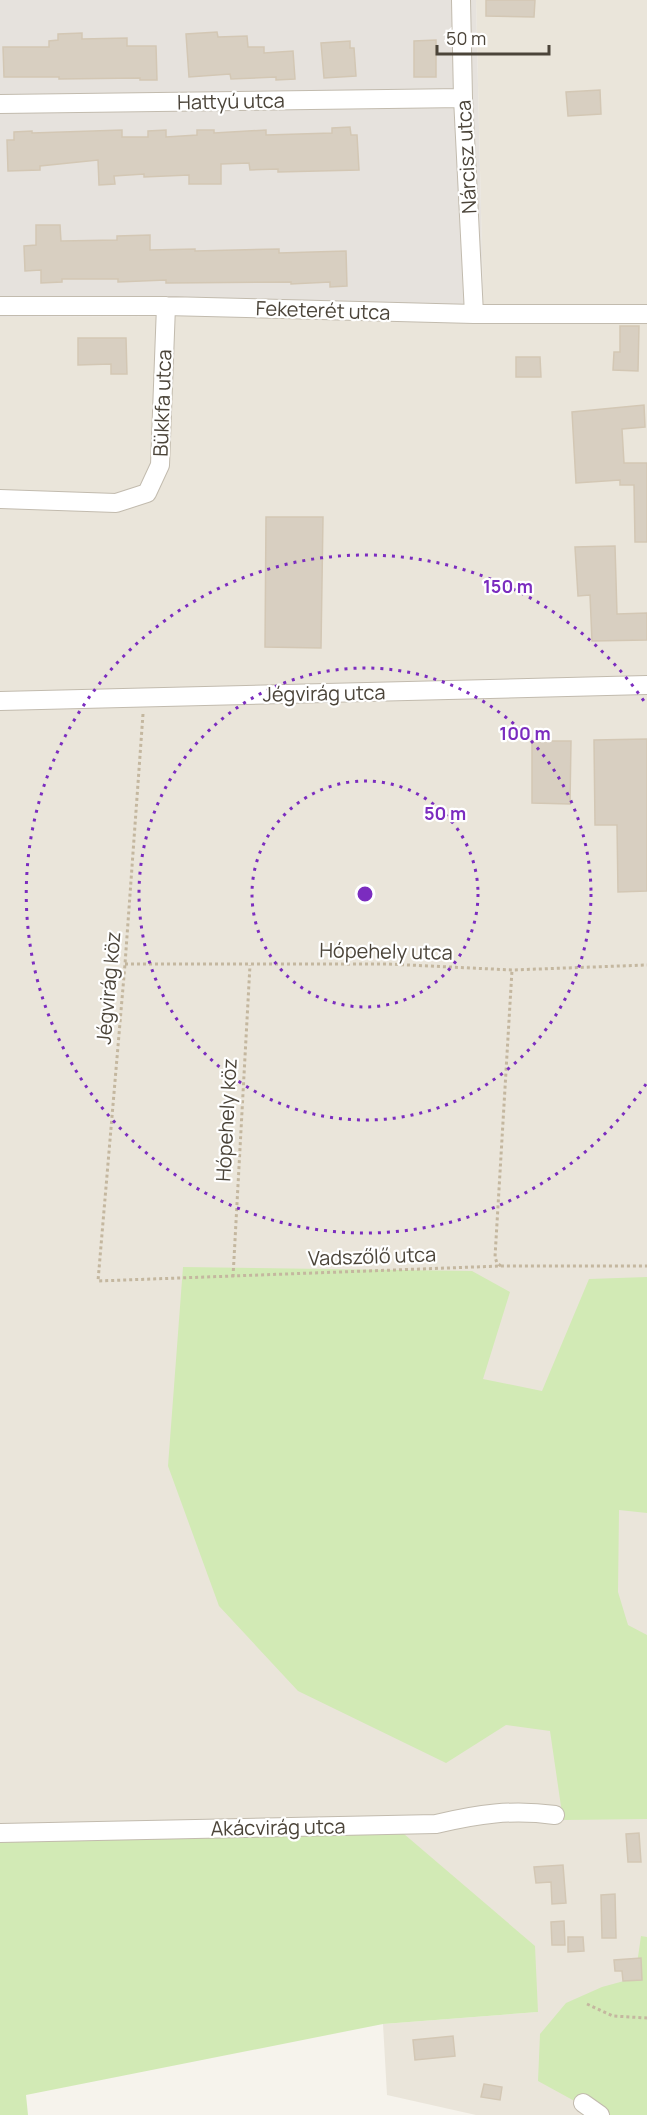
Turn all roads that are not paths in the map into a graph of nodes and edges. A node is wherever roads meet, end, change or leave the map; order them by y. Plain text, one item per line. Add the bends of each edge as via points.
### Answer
1 (461, 0) edge
2 (463, 98) junction
3 (0, 104) edge
4 (0, 306) edge
5 (166, 306) junction
6 (474, 314) junction
7 (647, 314) edge
8 (0, 499) edge
9 (647, 685) edge
10 (0, 700) edge
11 (555, 1815) dead end
12 (0, 1833) edge
13 (583, 2103) dead end
14 (600, 2115) edge

1 - 2 street, Nárcisz utca
2 - 3 street, Hattyú utca
2 - 6 street, Nárcisz utca
4 - 5 street, Feketerét utca
5 - 6 street, Feketerét utca
5 - 8 street, Bükkfa utca via 160,465 147,493 116,503
6 - 7 street, Feketerét utca
9 - 10 street, Jégvirág utca
11 - 12 street, Akácvirág utca via 496,1812 436,1824
13 - 14 street

